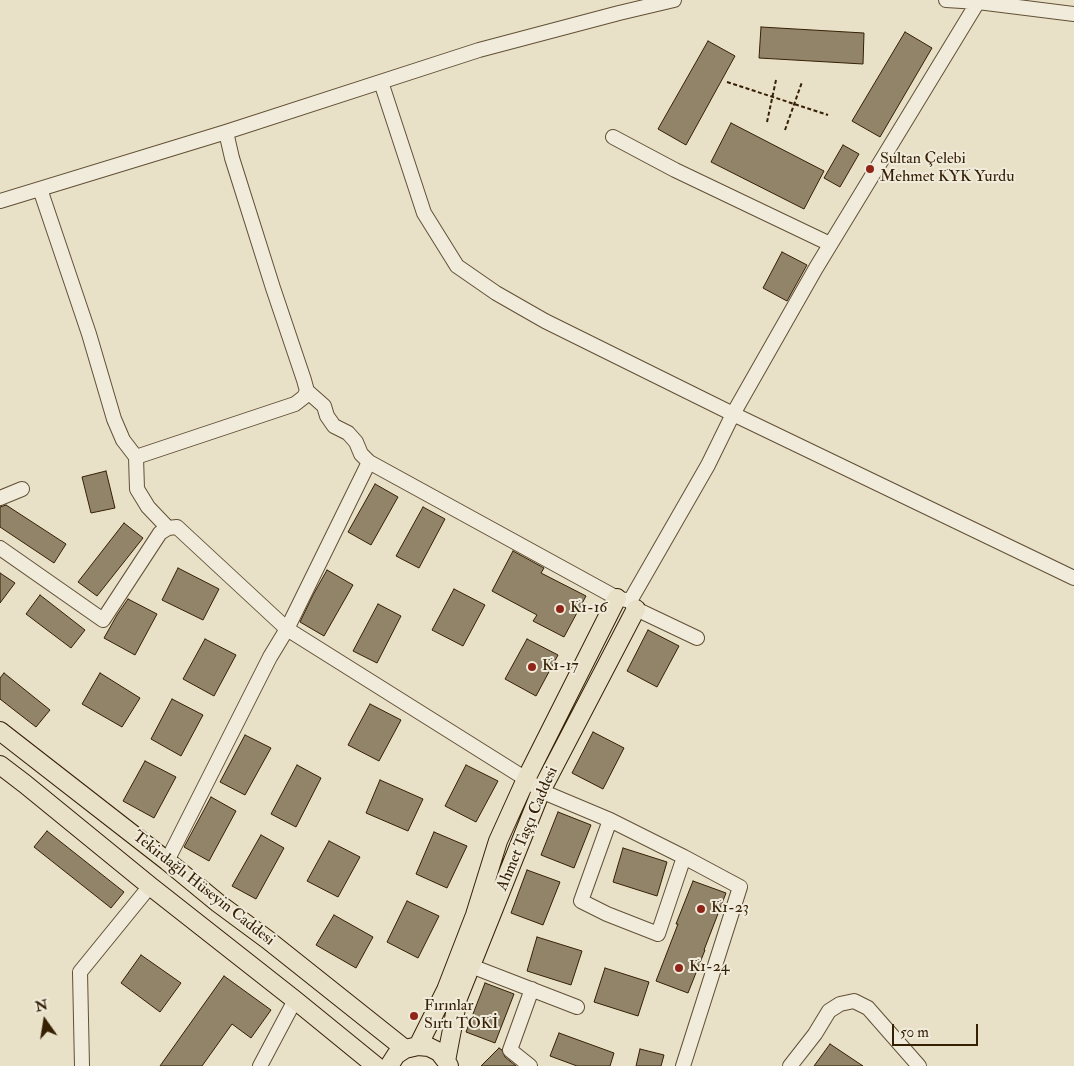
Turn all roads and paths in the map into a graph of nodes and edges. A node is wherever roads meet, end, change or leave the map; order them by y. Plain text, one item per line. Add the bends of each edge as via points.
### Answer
1 (674, 0) edge
2 (946, 0) edge
3 (978, 1) edge
4 (1074, 14) edge
5 (776, 80) dead end
6 (381, 82) junction
7 (727, 82) dead end
8 (802, 82) dead end
9 (772, 96) junction
10 (794, 104) junction
11 (828, 115) dead end
12 (766, 122) dead end
13 (784, 130) dead end
14 (226, 132) junction
15 (613, 137) dead end
16 (40, 189) junction
17 (0, 201) edge
18 (830, 244) junction
19 (307, 391) junction
20 (733, 414) junction
21 (136, 457) junction
22 (370, 462) junction
23 (22, 489) dead end
24 (0, 498) edge
25 (168, 528) junction
26 (0, 548) edge
27 (1074, 578) edge
28 (628, 603) junction
29 (287, 629) junction
30 (697, 638) dead end
31 (0, 731) edge
32 (0, 765) edge
33 (526, 779) junction
34 (542, 791) junction
35 (610, 820) junction
36 (684, 857) junction
37 (167, 861) junction
38 (150, 886) junction
39 (470, 966) junction
40 (532, 989) junction
41 (295, 1000) junction
42 (577, 1007) dead end
43 (411, 1047) junction
44 (447, 1063) edge
45 (82, 1066) edge
46 (260, 1066) edge
47 (376, 1066) edge
48 (389, 1066) edge
49 (530, 1066) edge
50 (683, 1066) edge
51 (790, 1066) edge
52 (919, 1066) edge

1 - 6 street via 479,50
2 - 3 street
3 - 4 street
3 - 18 street
5 - 9 path
6 - 14 street
6 - 20 street via 424,213 457,266 545,321
7 - 9 path
8 - 10 path
9 - 10 path
9 - 12 path
10 - 11 path
10 - 13 path
14 - 16 street
14 - 19 street
15 - 18 street
16 - 17 street
16 - 21 street via 114,419 123,440
18 - 20 street
19 - 21 street via 295,404
19 - 22 street via 324,406 334,426 348,433
20 - 27 street
20 - 28 street via 708,465
21 - 25 street via 137,489 148,507
22 - 28 street
22 - 29 street
23 - 24 street
25 - 26 street via 160,533 103,620
25 - 29 street via 177,527
28 - 30 street
28 - 33 main road, Ahmet Taşçı Caddesi
28 - 34 main road, Ahmet Taşçı Caddesi
29 - 33 street
29 - 37 street
31 - 37 main road, Tekirdağlı Hüseyin Caddesi
32 - 38 main road
33 - 34 street
33 - 43 main road, Ahmet Taşçı Caddesi via 498,841 446,990
34 - 35 street
34 - 39 main road, Ahmet Taşçı Caddesi
35 - 36 street
35 - 36 street via 581,901 658,934
36 - 50 street via 740,887
37 - 43 main road, Tekirdağlı Hüseyin Caddesi
38 - 41 main road
38 - 45 street via 80,972
39 - 40 street
39 - 44 main road, Ahmet Taşçı Caddesi via 458,998
40 - 42 street
40 - 49 street via 510,1050
41 - 46 street
41 - 47 main road
43 - 44 main road, Tekirdağlı Hüseyin Caddesi via 429,1047 439,1052
43 - 48 main road, Ahmet Taşçı Caddesi via 396,1055
51 - 52 street via 816,1034 829,1011 854,1001 868,1008

